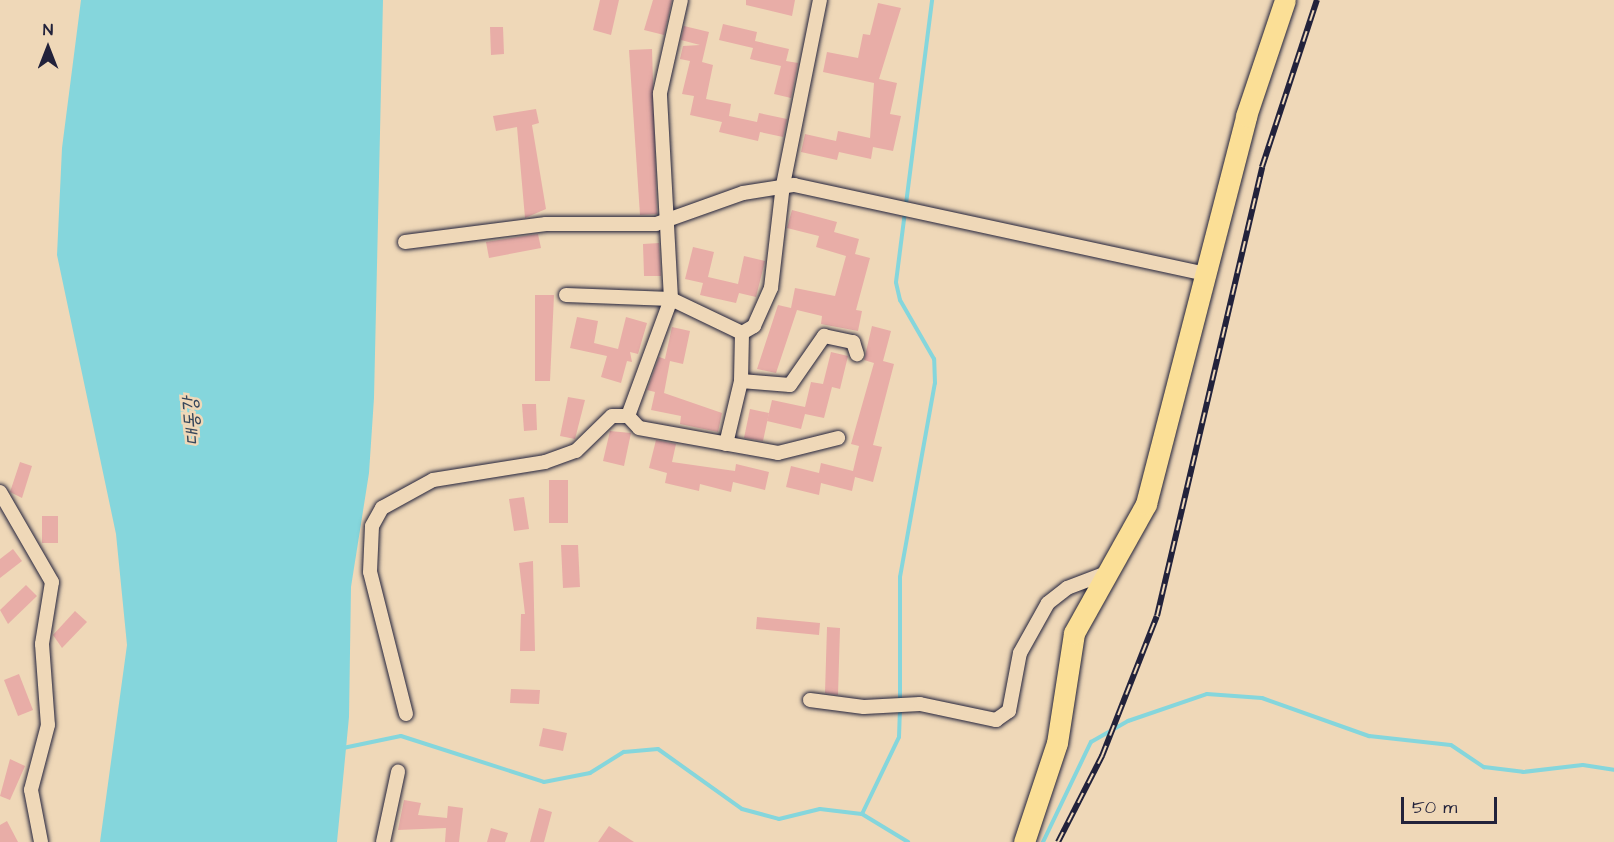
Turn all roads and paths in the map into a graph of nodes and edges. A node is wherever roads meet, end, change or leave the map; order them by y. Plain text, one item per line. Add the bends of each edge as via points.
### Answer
1 (681, 0) edge
2 (820, 0) edge
3 (1285, 0) edge
4 (783, 185) junction
5 (670, 219) junction
6 (405, 242) dead end
7 (1207, 274) junction
8 (566, 296) dead end
9 (670, 299) junction
10 (742, 333) junction
11 (857, 354) dead end
12 (741, 381) junction
13 (628, 416) junction
14 (838, 438) dead end
15 (726, 444) junction
16 (0, 492) edge
17 (1109, 572) junction
18 (810, 700) dead end
19 (406, 714) dead end
20 (398, 772) dead end
21 (41, 842) edge
22 (383, 842) edge
23 (1024, 842) edge

1 - 5 street via 660,93
2 - 4 street
3 - 7 main road via 1246,116
4 - 5 street
4 - 7 street
4 - 10 street via 771,288 754,326
5 - 6 street via 546,224
5 - 9 street
7 - 17 main road via 1146,504
8 - 9 street
9 - 10 street
9 - 13 street
10 - 12 street
11 - 12 street via 853,342 824,336 790,385
12 - 15 street
13 - 15 street via 639,428
13 - 19 street via 612,416 576,451 544,462 433,480 382,508 372,526 370,572
14 - 15 street via 778,453
16 - 21 street via 52,582 42,644 48,725 31,790
17 - 18 street via 1066,588 1048,603 1020,653 1009,711 996,720 920,704 864,707
17 - 23 main road via 1074,633 1058,743
20 - 22 street

